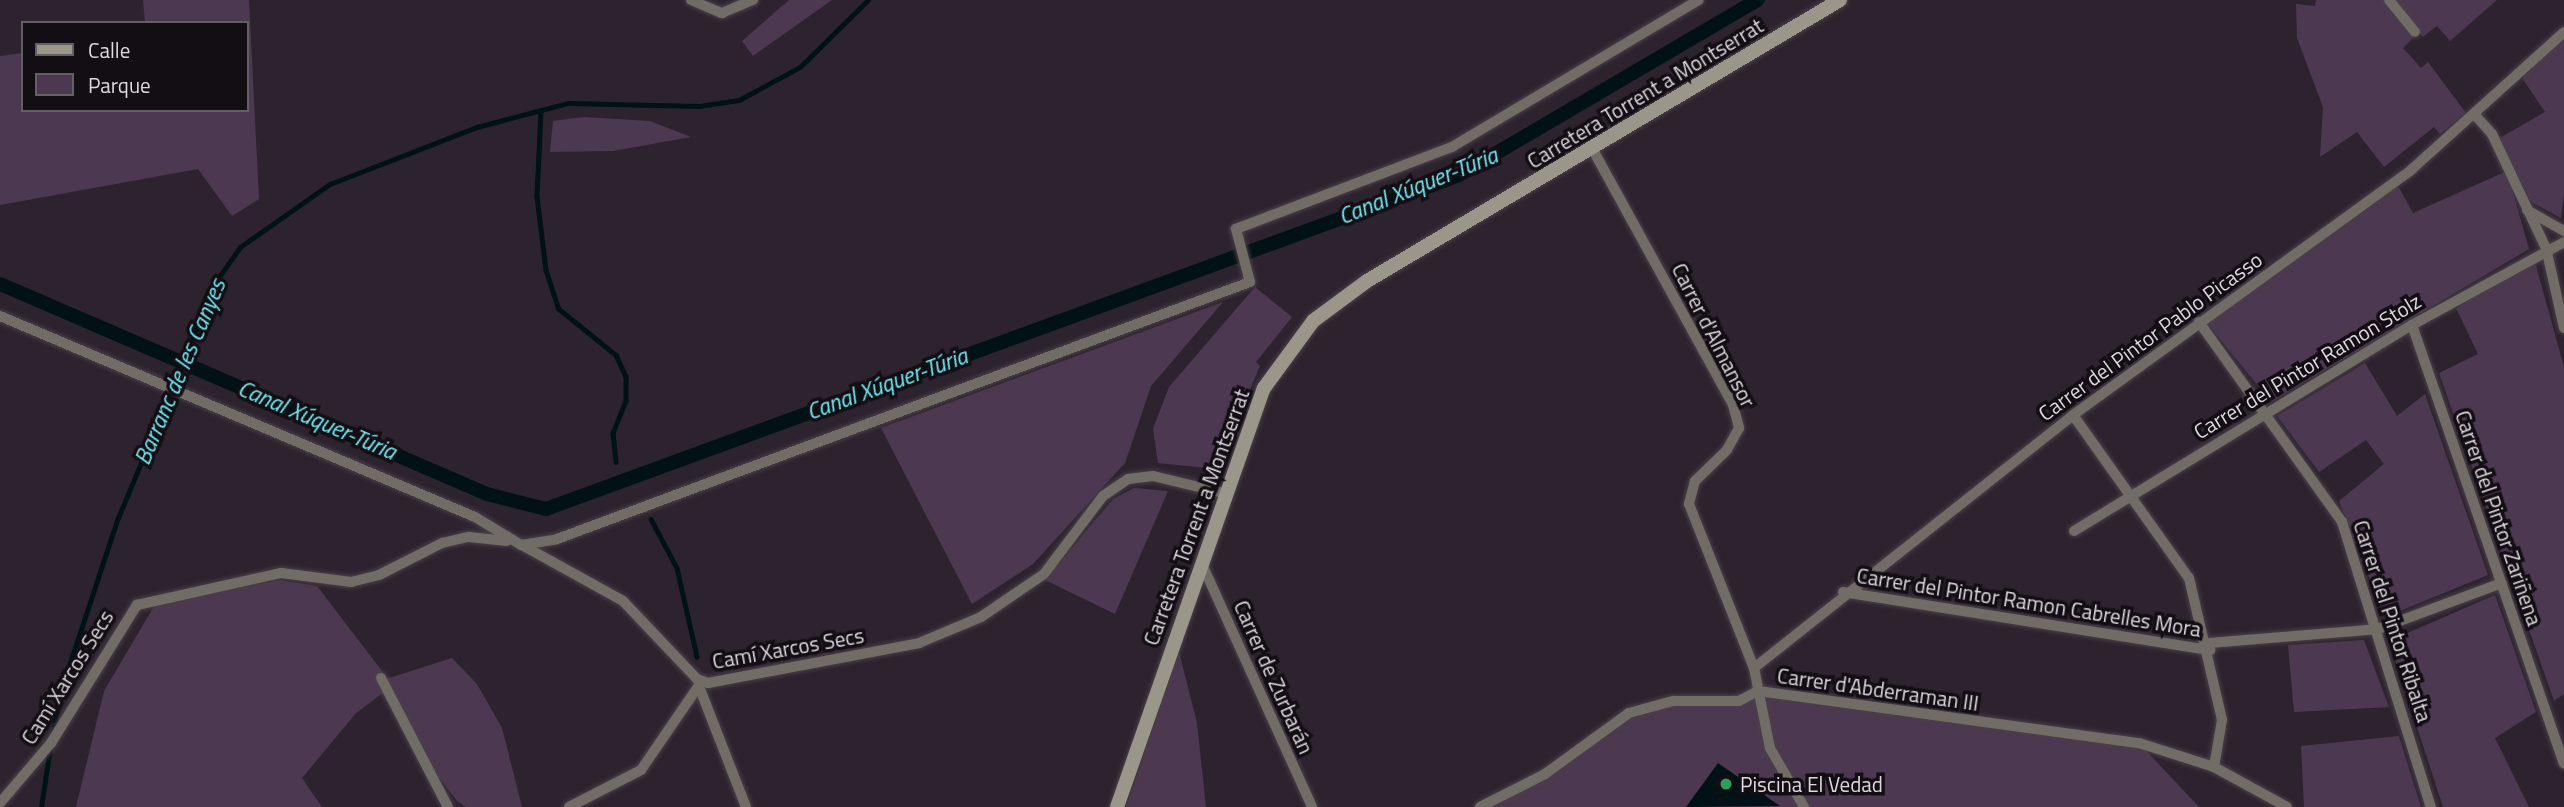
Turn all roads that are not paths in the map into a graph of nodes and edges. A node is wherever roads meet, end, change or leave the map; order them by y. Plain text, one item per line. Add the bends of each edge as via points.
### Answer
1 (691, 0) edge
2 (753, 0) edge
3 (1699, 0) edge
4 (1840, 0) edge
5 (2389, 0) edge
6 (2415, 32) dead end
7 (2564, 32) edge
8 (2476, 115) junction
9 (1593, 150) junction
10 (2527, 210) junction
11 (2564, 231) edge
12 (2564, 242) edge
13 (2546, 248) junction
14 (0, 316) edge
15 (2199, 322) junction
16 (2412, 325) junction
17 (2564, 328) edge
18 (2267, 414) junction
19 (2073, 415) junction
20 (2130, 492) junction
21 (1224, 493) junction
22 (2074, 531) dead end
23 (521, 545) junction
24 (1201, 562) junction
25 (2502, 583) junction
26 (1843, 592) junction
27 (2378, 629) junction
28 (2209, 647) junction
29 (1754, 668) junction
30 (381, 678) dead end
31 (701, 685) junction
32 (1758, 691) junction
33 (2564, 763) edge
34 (2214, 767) junction
35 (0, 803) edge
36 (448, 807) edge
37 (569, 807) edge
38 (746, 807) edge
39 (1116, 807) edge
40 (1312, 807) edge
41 (1480, 807) edge
42 (1804, 807) edge
43 (2287, 807) edge
44 (2431, 807) edge

1 - 2 street via 723,13
3 - 23 street via 1452,146 1236,229 1250,282 615,519
4 - 9 main road, Carretera Torrent a Montserrat
5 - 6 street
7 - 8 street, Carrer del Pintor Pablo Picasso
8 - 10 street via 2492,134
8 - 15 street, Carrer del Pintor Pablo Picasso via 2326,236
9 - 21 main road, Carretera Torrent a Montserrat via 1367,281 1312,321 1264,388
9 - 29 street, Carrer d'Almansor via 1733,405 1739,428 1727,450 1695,481 1689,504
10 - 11 street
10 - 13 street
12 - 13 street, Carrer del Pintor Ramon Stolz
13 - 16 street, Carrer del Pintor Ramon Stolz
13 - 17 street
14 - 23 street via 475,517
15 - 18 street, Carrer del Pintor Ribalta
15 - 19 street, Carrer del Pintor Pablo Picasso
16 - 18 street, Carrer del Pintor Ramon Stolz
16 - 25 street, Carrer del Pintor Zariñena
18 - 20 street, Carrer del Pintor Ramon Stolz
18 - 27 street, Carrer del Pintor Ribalta via 2342,522
19 - 20 street
19 - 26 street, Carrer del Pintor Pablo Picasso
20 - 22 street, Carrer del Pintor Ramon Stolz
20 - 28 street via 2189,578
21 - 24 main road, Carretera Torrent a Montserrat
21 - 31 street, Camí Xarcos Secs via 1153,476 1128,479 1103,496 1044,574 971,622 894,649
23 - 31 street, Camí Xarcos Secs via 624,601
23 - 35 street, Camí Xarcos Secs via 469,537 351,582 281,573 145,601 118,626 51,743
24 - 39 main road, Carretera Torrent a Montserrat
24 - 40 street, Carrer de Zurbarán
25 - 27 street, Carrer del Pintor Ramon Cabrelles Mora
25 - 33 street, Carrer del Pintor Zariñena
26 - 28 street, Carrer del Pintor Ramon Cabrelles Mora
26 - 29 street, Carrer del Pintor Pablo Picasso
27 - 28 street, Carrer del Pintor Ramon Cabrelles Mora
27 - 44 street, Carrer del Pintor Ribalta
28 - 34 street via 2222,720
29 - 32 street, Carrer d'Almansor
30 - 36 street
31 - 37 street via 641,770
31 - 38 street
32 - 34 street, Carrer d'Abderraman III via 2139,743
32 - 41 street, Carrer d'Abderraman III via 1739,701 1673,701 1629,713 1545,774
32 - 42 street, Carrer d'Almansor via 1770,748
34 - 43 street, Carrer d'Abderraman III

